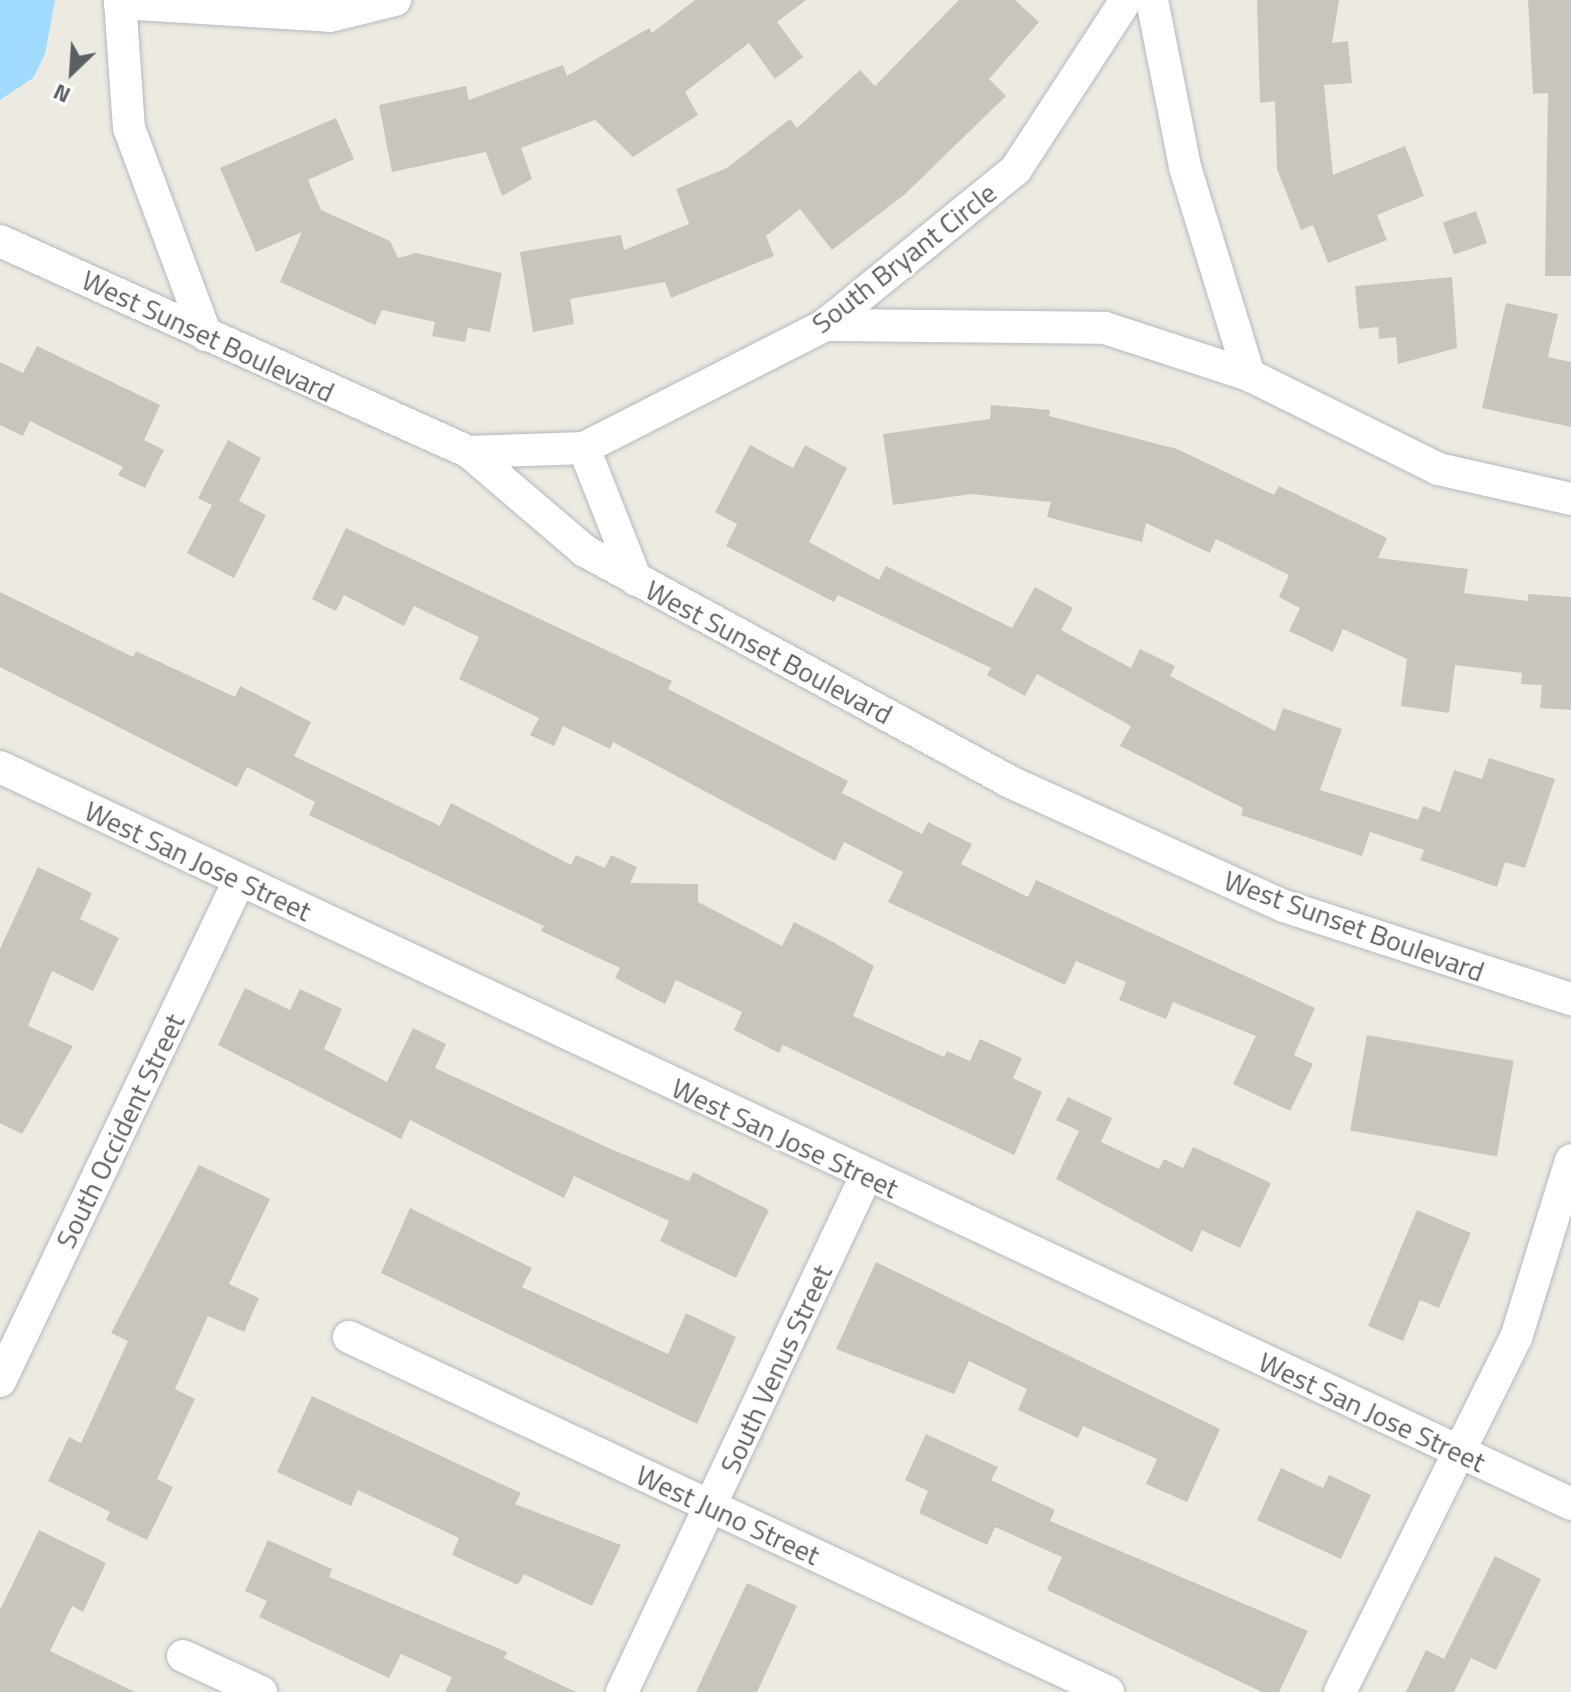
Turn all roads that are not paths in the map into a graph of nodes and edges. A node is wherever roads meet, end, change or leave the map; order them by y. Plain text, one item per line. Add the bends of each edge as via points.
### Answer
1 (395, 0) edge
2 (1126, 0) edge
3 (1152, 0) edge
4 (120, 2) edge
5 (0, 241) edge
6 (825, 325) junction
7 (206, 335) junction
8 (1249, 375) junction
9 (584, 448) junction
10 (469, 452) junction
11 (1571, 499) edge
12 (636, 580) junction
13 (0, 767) edge
14 (239, 881) junction
15 (1571, 999) edge
16 (1571, 1160) edge
17 (866, 1176) junction
18 (349, 1337) dead end
19 (0, 1381) edge
20 (1457, 1451) junction
21 (1571, 1504) edge
22 (711, 1507) junction
23 (183, 1656) dead end
24 (261, 1692) edge
25 (622, 1692) edge
26 (1108, 1692) edge
27 (1340, 1692) edge

1 - 4 street via 330,16
2 - 6 street, South Bryant Circle via 1016,169
3 - 8 street via 1185,167
4 - 7 street via 129,128
5 - 7 street, West Sunset Boulevard
6 - 8 street via 1105,328
6 - 9 street, South Bryant Circle
7 - 10 street, West Sunset Boulevard
8 - 11 street via 1438,469
9 - 10 street, South Bryant Circle
9 - 12 street
10 - 12 street, West Sunset Boulevard via 530,511
12 - 15 street, West Sunset Boulevard via 1132,841 1403,950
13 - 14 street, West San Jose Street
14 - 17 street, West San Jose Street
14 - 19 street, South Occident Street
16 - 20 street via 1516,1338
17 - 20 street, West San Jose Street
17 - 22 street, South Venus Street
18 - 22 street, West Juno Street
20 - 21 street, West San Jose Street
20 - 27 street
22 - 25 street, South Venus Street
22 - 26 street, West Juno Street
23 - 24 street

